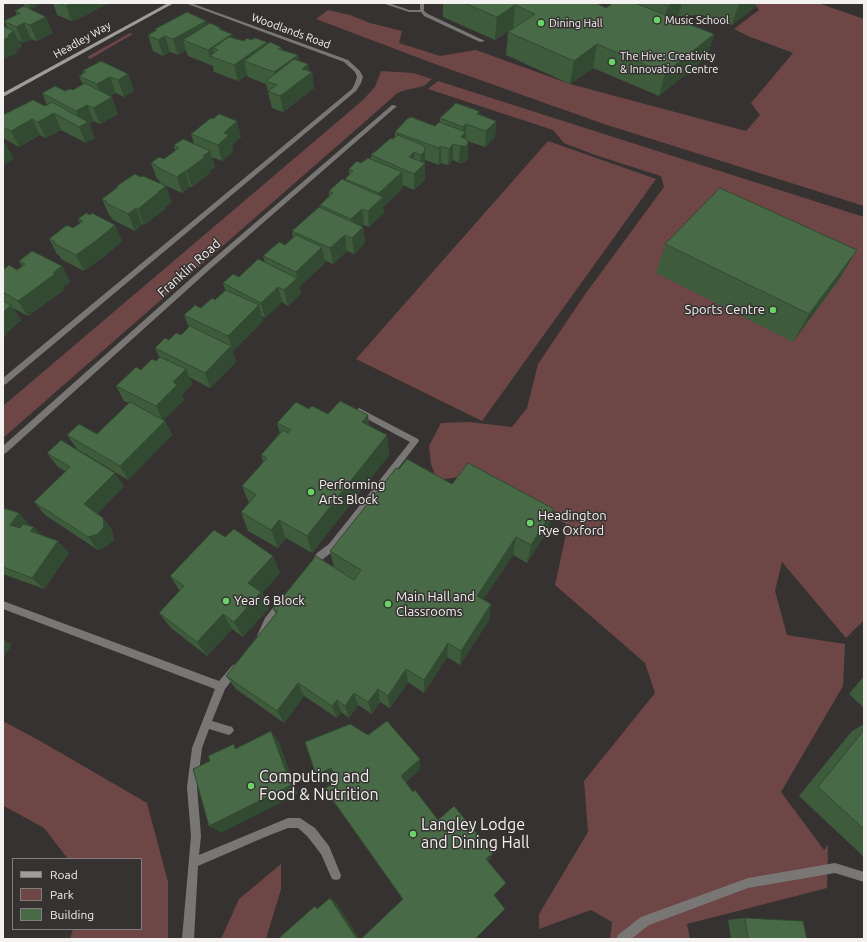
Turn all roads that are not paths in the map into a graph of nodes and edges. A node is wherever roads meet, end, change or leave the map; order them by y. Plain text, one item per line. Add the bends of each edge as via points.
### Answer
1 (172, 3) edge
2 (187, 3) edge
3 (384, 3) edge
4 (422, 3) edge
5 (392, 4) edge
6 (422, 11) junction
7 (482, 41) dead end
8 (3, 95) edge
9 (394, 106) dead end
10 (3, 382) edge
11 (358, 411) edge
12 (3, 451) edge
13 (306, 574) edge
14 (287, 597) edge
15 (3, 605) edge
16 (258, 640) edge
17 (240, 663) edge
18 (221, 686) junction
19 (206, 724) junction
20 (229, 730) dead end
21 (194, 863) junction
22 (336, 875) dead end
23 (864, 877) edge
24 (188, 939) edge
25 (622, 939) edge

1 - 8 main road, Headley Way
2 - 10 street, Woodlands Road via 346,61 360,77 358,83 354,90
3 - 5 street
4 - 6 street
5 - 6 street via 410,11
6 - 7 street via 434,20
9 - 12 street, Franklin Road via 207,268
11 - 13 street via 415,441 332,547 320,556
14 - 16 street via 268,621 263,635
15 - 18 street
17 - 18 street
18 - 19 street
19 - 20 street
19 - 21 street via 197,748 192,787 196,836
21 - 22 street via 264,832 288,823 300,822 325,850
21 - 24 street
23 - 25 street via 834,868 748,883 645,921

